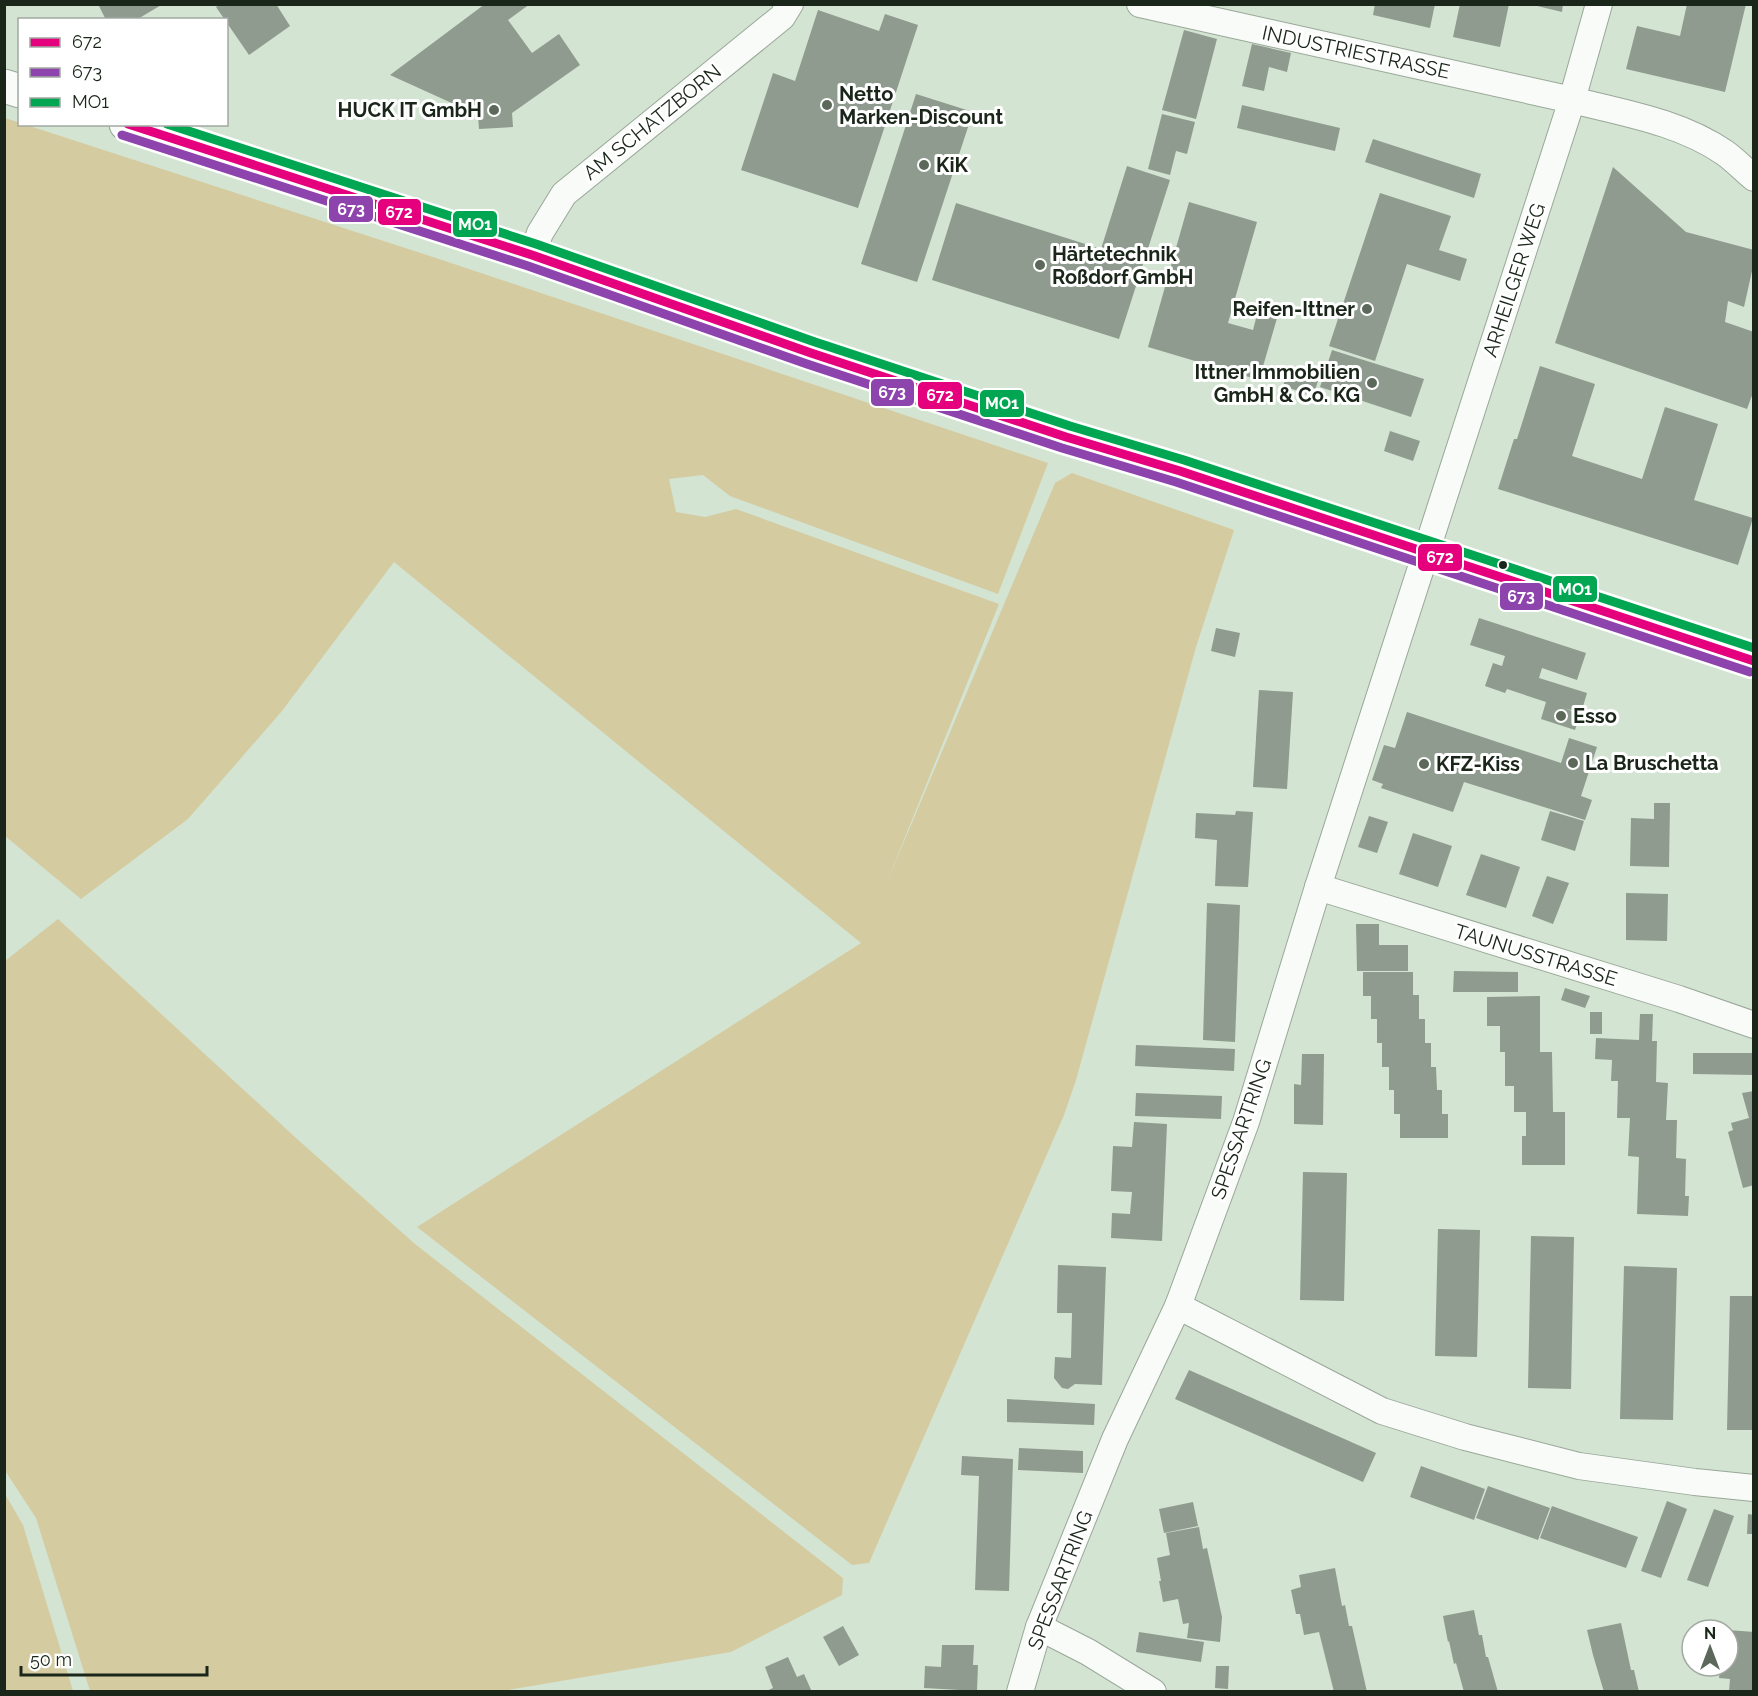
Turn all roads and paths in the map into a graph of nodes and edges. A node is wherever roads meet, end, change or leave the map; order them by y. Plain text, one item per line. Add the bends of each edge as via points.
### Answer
1 (790, 4) edge
2 (1140, 4) edge
3 (1599, 4) edge
4 (1572, 100) junction
5 (132, 126) edge
6 (1754, 178) edge
7 (532, 255) junction
8 (1426, 554) junction
9 (1754, 661) edge
10 (1318, 887) junction
11 (1754, 1025) edge
12 (1178, 1306) junction
13 (1754, 1488) edge
14 (1039, 1627) junction
15 (1020, 1692) edge
16 (1153, 1692) edge

1 - 7 street, AM SCHATZBORN via 782,17 564,194 540,233
2 - 4 street, INDUSTRIESTRASSE
3 - 4 street, ARHEILGER WEG
4 - 6 street, INDUSTRIESTRASSE via 1683,129 1726,153
4 - 8 street, ARHEILGER WEG
5 - 7 main road
7 - 8 main road via 811,353
8 - 9 main road
8 - 10 street, SPESSARTRING
10 - 11 street, TAUNUSSTRASSE
10 - 12 street, SPESSARTRING via 1246,1122
12 - 13 street via 1382,1411 1412,1421 1579,1466
12 - 14 street, SPESSARTRING via 1115,1440
14 - 15 street, SPESSARTRING
14 - 16 street

